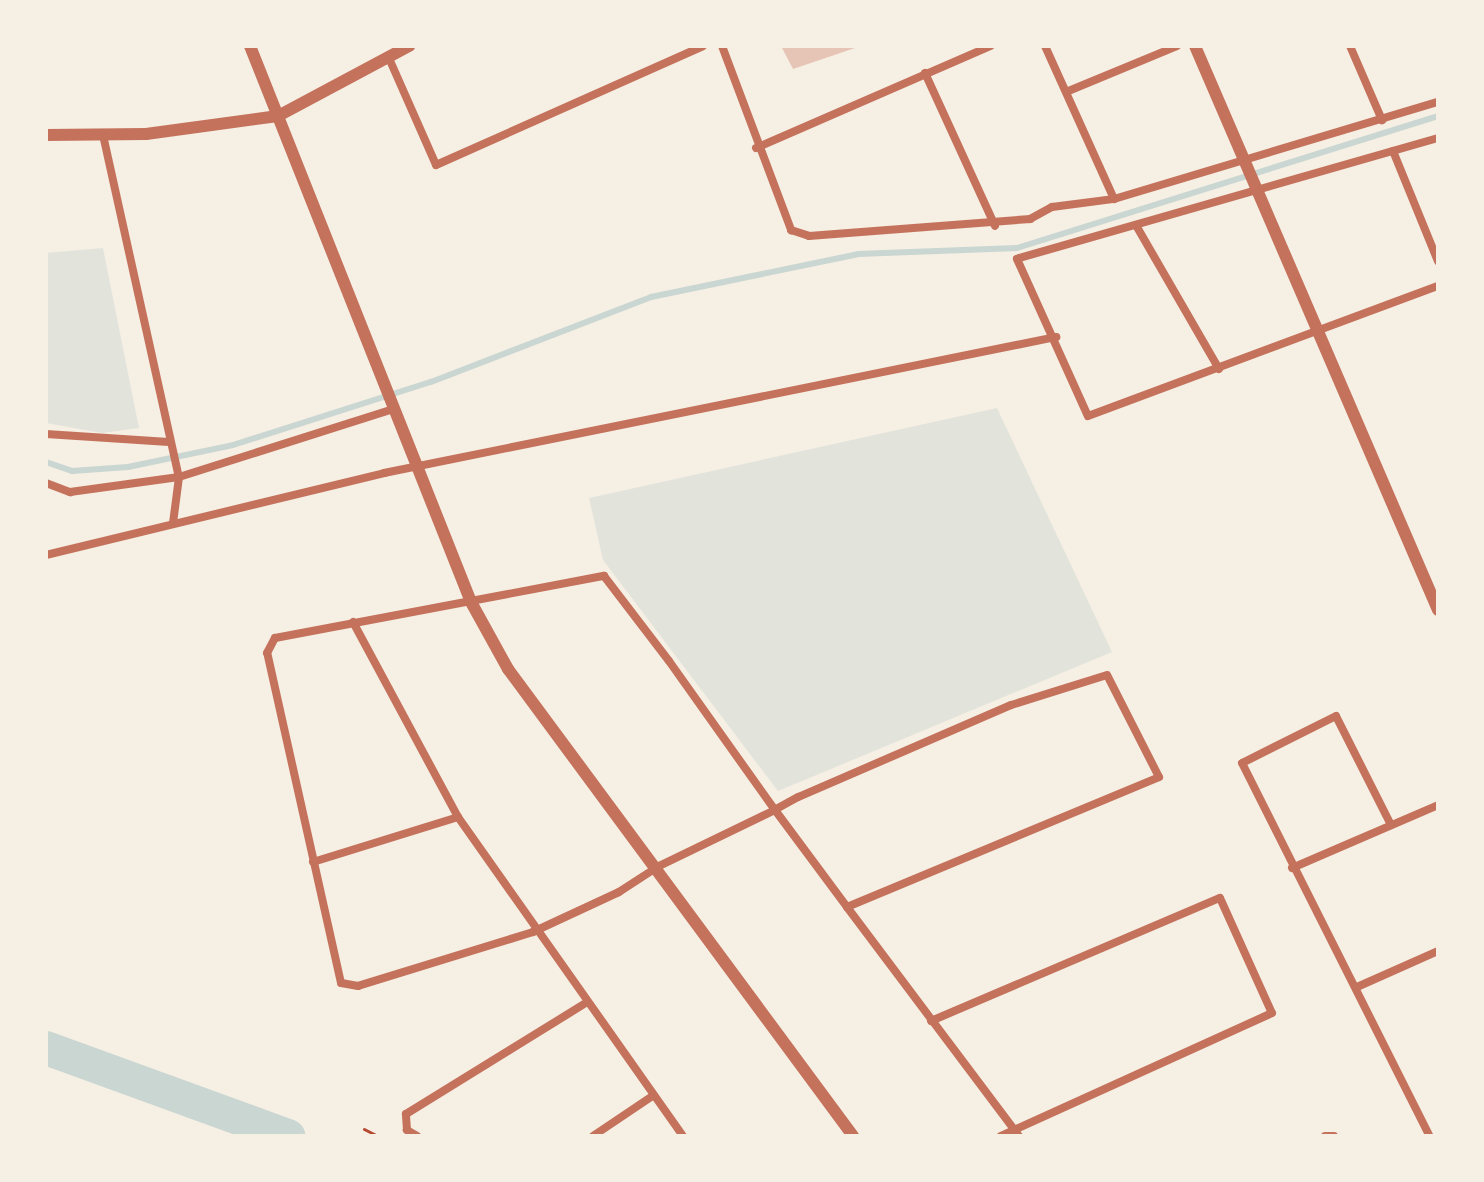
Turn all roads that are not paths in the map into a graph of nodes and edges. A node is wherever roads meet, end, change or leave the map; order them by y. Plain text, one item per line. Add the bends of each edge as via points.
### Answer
1 (250, 46) edge
2 (409, 46) edge
3 (703, 46) edge
4 (722, 46) edge
5 (991, 46) edge
6 (1045, 46) edge
7 (1177, 46) edge
8 (1195, 46) edge
9 (1350, 46) edge
10 (388, 56) junction
11 (925, 73) junction
12 (1066, 92) junction
13 (1438, 102) edge
14 (278, 116) junction
15 (1382, 120) junction
16 (46, 135) edge
17 (103, 135) junction
18 (1438, 138) edge
19 (756, 148) junction
20 (1393, 151) junction
21 (1244, 162) junction
22 (1256, 190) junction
23 (1114, 199) junction
24 (995, 226) junction
25 (1137, 227) junction
26 (1438, 261) edge
27 (1438, 286) edge
28 (1319, 332) junction
29 (1056, 337) junction
30 (1219, 369) junction
31 (393, 409) junction
32 (46, 434) edge
33 (169, 442) junction
34 (417, 468) junction
35 (179, 477) junction
36 (46, 483) edge
37 (173, 523) junction
38 (46, 555) edge
39 (471, 602) junction
40 (1438, 610) edge
41 (353, 622) junction
42 (1438, 805) edge
43 (775, 810) junction
44 (458, 817) junction
45 (1391, 825) junction
46 (313, 862) junction
47 (659, 866) junction
48 (1292, 868) junction
49 (847, 907) junction
50 (533, 932) junction
51 (1438, 951) edge
52 (1357, 987) junction
53 (584, 1004) junction
54 (931, 1021) junction
55 (654, 1095) junction
56 (1016, 1133) edge
57 (417, 1136) edge
58 (593, 1136) edge
59 (683, 1136) edge
60 (853, 1136) edge
61 (1001, 1136) edge
62 (1325, 1136) edge
63 (1334, 1136) edge
64 (1430, 1136) edge

1 - 14 street
2 - 10 street
3 - 10 street via 436,165
4 - 19 street
5 - 11 street
6 - 12 street
7 - 12 street
8 - 21 street
9 - 15 street
10 - 14 street
11 - 19 street
11 - 24 street
12 - 23 street
13 - 15 street
14 - 17 street
14 - 31 street via 382,370
15 - 21 street
16 - 17 street
17 - 33 street
18 - 20 street
19 - 24 street via 791,230 809,236 869,226
20 - 22 street
20 - 26 street
21 - 22 street
21 - 23 street
22 - 25 street
22 - 28 street
23 - 24 street via 1052,207
25 - 29 street via 1017,259
25 - 30 street
27 - 28 street
28 - 30 street
28 - 40 street
29 - 30 street via 1088,416
29 - 34 street
31 - 34 street
31 - 35 street
32 - 33 street
33 - 35 street
34 - 37 street
34 - 39 street
35 - 36 street via 70,492
35 - 37 street
37 - 38 street
39 - 41 street
39 - 43 street via 604,576
39 - 47 street via 553,738
41 - 44 street
41 - 46 street via 275,638 267,653
42 - 45 street
43 - 47 street
43 - 49 street
43 - 49 street via 1011,705 1107,675 1159,777
44 - 46 street
44 - 50 street
45 - 48 street
45 - 48 street via 1336,716 1242,763
46 - 50 street via 341,983 372,983
47 - 50 street
47 - 60 street
48 - 52 street
49 - 54 street
50 - 53 street
51 - 52 street
52 - 64 street
53 - 55 street
53 - 57 street via 406,1114 407,1130
54 - 56 street
54 - 56 street via 1220,898 1272,1013
55 - 58 street
55 - 59 street
56 - 61 street
62 - 63 street

